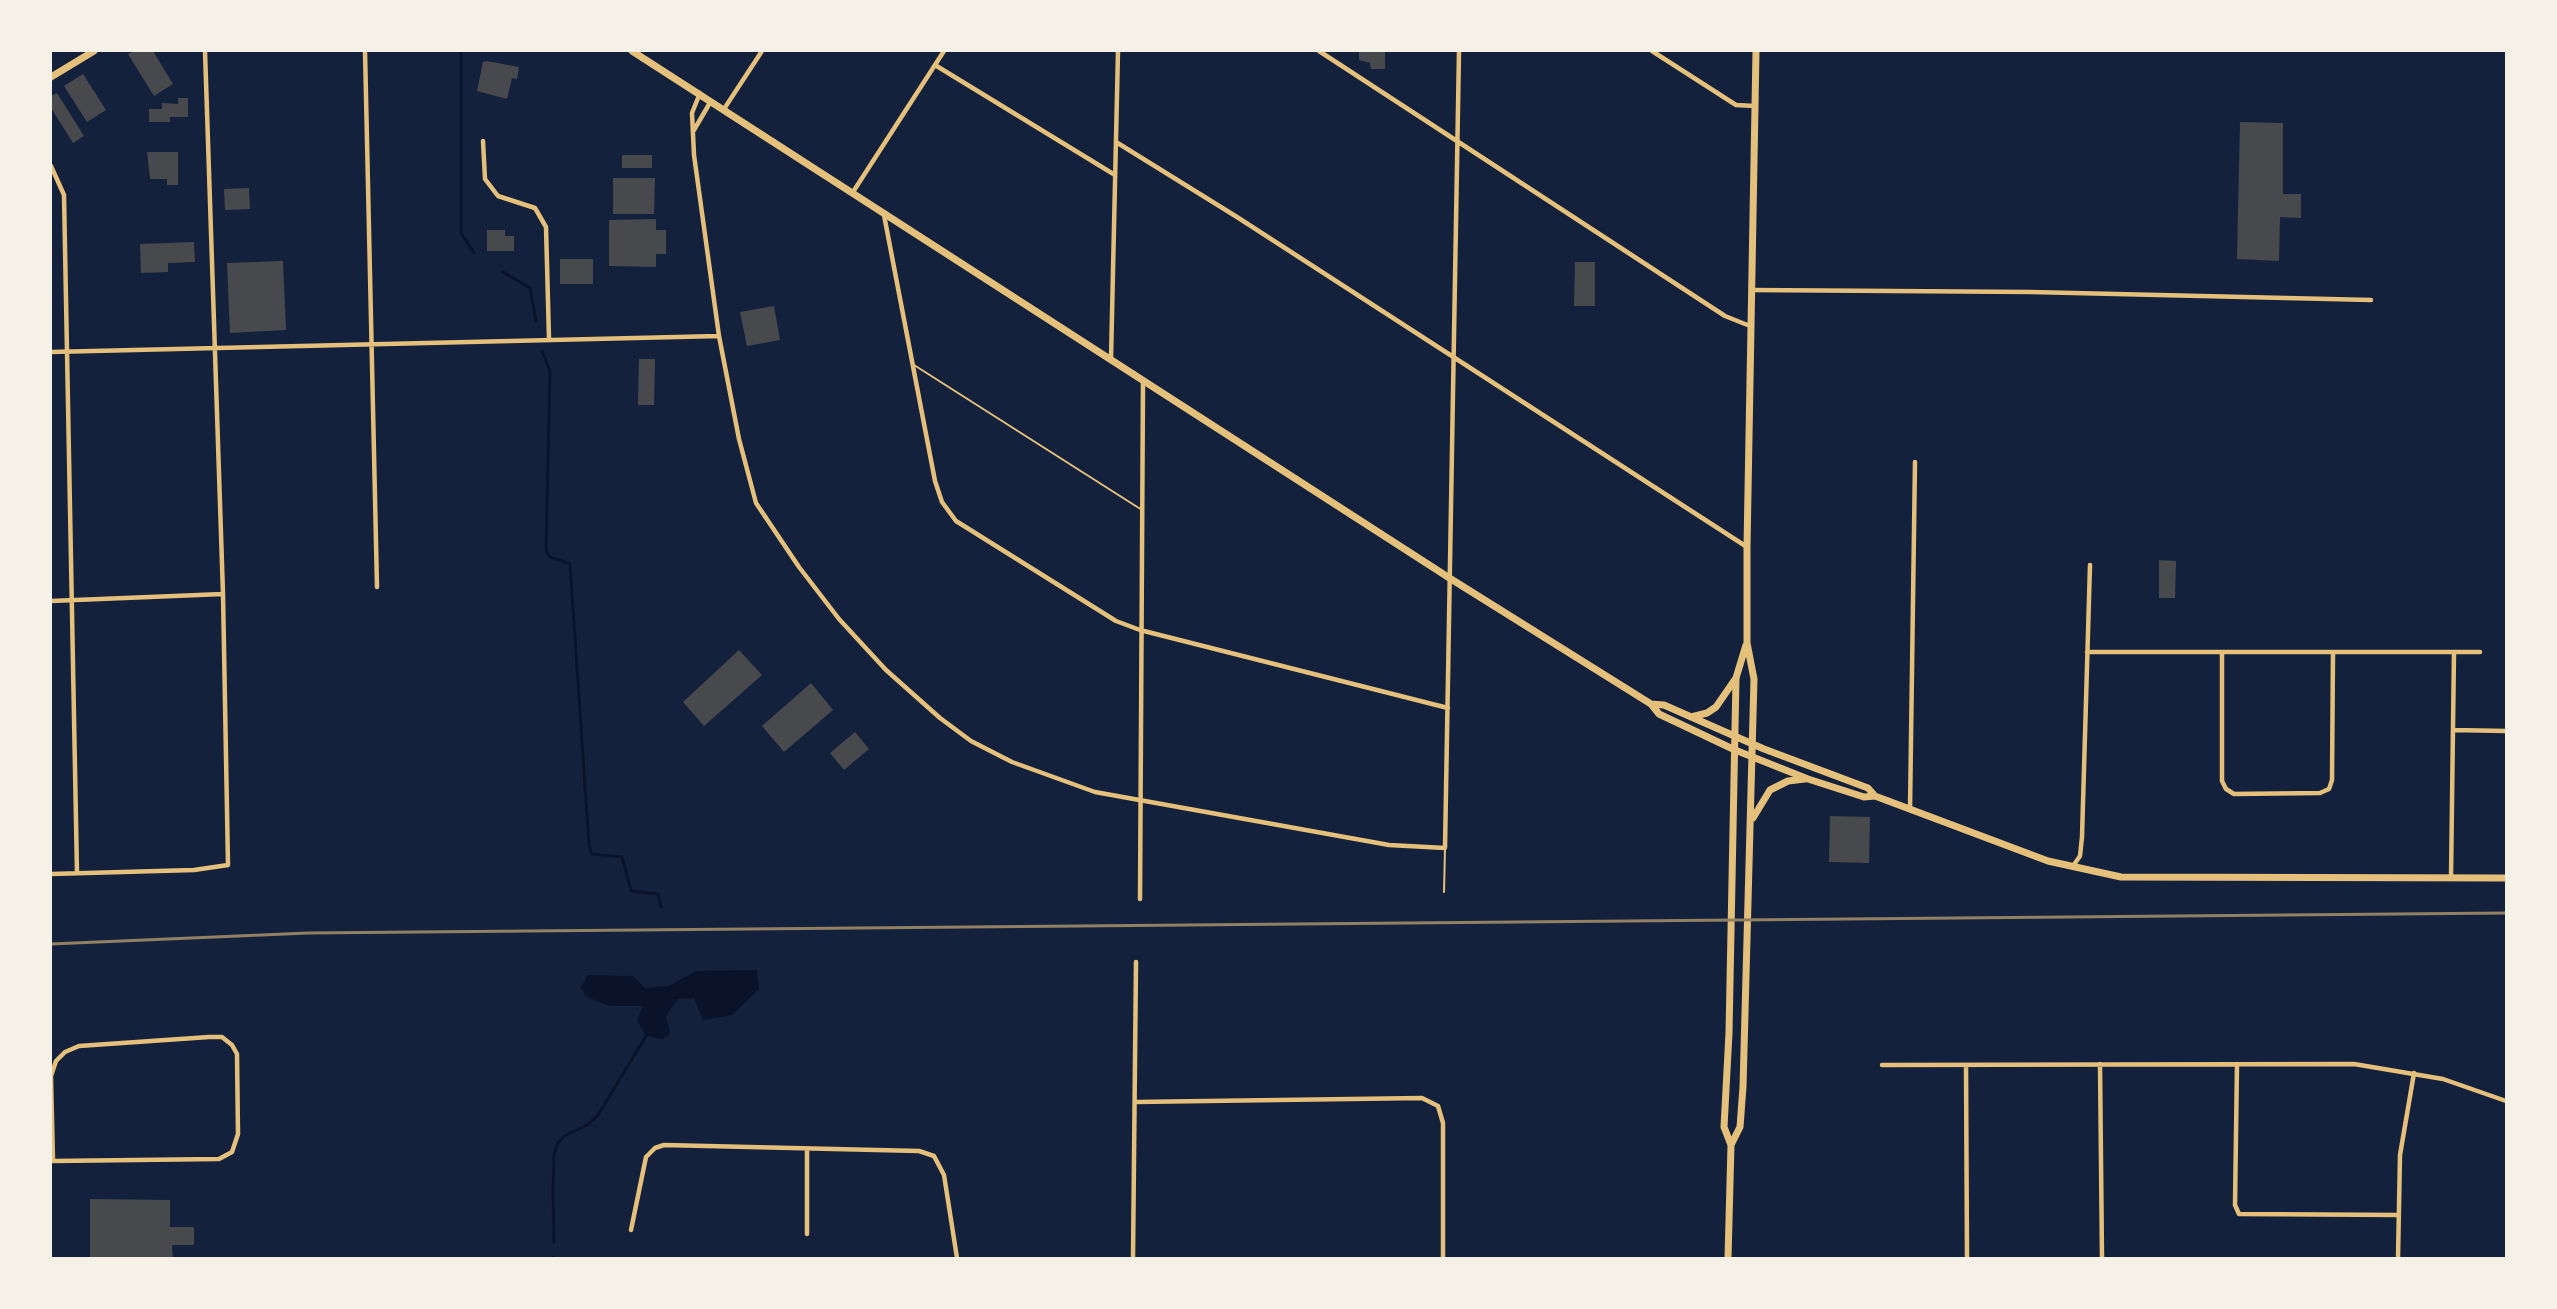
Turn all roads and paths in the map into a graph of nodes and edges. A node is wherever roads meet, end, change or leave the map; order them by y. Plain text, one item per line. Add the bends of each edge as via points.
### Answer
1 (94, 51) edge
2 (205, 51) edge
3 (365, 51) edge
4 (632, 51) edge
5 (762, 51) edge
6 (944, 51) edge
7 (1118, 51) edge
8 (1319, 51) edge
9 (1459, 51) edge
10 (1652, 51) edge
11 (1756, 51) edge
12 (935, 65) junction
13 (51, 77) edge
14 (699, 93) junction
15 (711, 101) junction
16 (1755, 106) junction
17 (724, 109) junction
18 (693, 132) junction
19 (483, 141) dead end
20 (1457, 141) junction
21 (1116, 142) junction
22 (51, 166) edge
23 (1114, 175) junction
24 (853, 192) junction
25 (884, 212) junction
26 (1751, 290) junction
27 (2371, 300) dead end
28 (1750, 326) junction
29 (720, 336) junction
30 (549, 339) junction
31 (370, 344) junction
32 (214, 348) junction
33 (51, 352) edge
34 (68, 352) junction
35 (1111, 359) junction
36 (1455, 360) junction
37 (913, 364) junction
38 (1143, 380) junction
39 (1915, 462) dead end
40 (1142, 510) junction
41 (1747, 547) junction
42 (2090, 565) dead end
43 (1451, 579) junction
44 (377, 587) dead end
45 (223, 594) junction
46 (71, 600) junction
47 (51, 601) edge
48 (1140, 630) junction
49 (1747, 643) junction
50 (2087, 652) junction
51 (2223, 652) junction
52 (2333, 652) junction
53 (2454, 652) junction
54 (2480, 652) dead end
55 (1736, 678) junction
56 (1651, 704) junction
57 (1448, 708) junction
58 (1691, 717) junction
59 (2453, 730) junction
60 (2506, 731) edge
61 (1735, 736) junction
62 (1753, 744) junction
63 (1735, 750) junction
64 (1752, 758) junction
65 (1808, 779) junction
66 (1875, 796) junction
67 (1140, 800) junction
68 (1910, 809) junction
69 (1751, 823) junction
70 (1445, 848) junction
71 (2073, 866) junction
72 (77, 873) junction
73 (51, 874) edge
74 (2451, 878) junction
75 (2506, 878) edge
76 (1444, 891) dead end
77 (1140, 899) dead end
78 (1136, 962) dead end
79 (2100, 1064) junction
80 (2237, 1064) junction
81 (1881, 1065) dead end
82 (1966, 1065) junction
83 (2414, 1073) junction
84 (2506, 1101) edge
85 (1135, 1102) junction
86 (1731, 1145) junction
87 (807, 1149) junction
88 (52, 1161) edge
89 (2398, 1215) junction
90 (631, 1230) dead end
91 (807, 1234) dead end
92 (957, 1258) edge
93 (1132, 1258) edge
94 (1443, 1258) edge
95 (1728, 1258) edge
96 (1967, 1258) edge
97 (2102, 1258) edge
98 (2398, 1258) edge

1 - 13 main road
2 - 32 street
3 - 31 street
4 - 14 main road
5 - 17 street
6 - 12 street
7 - 21 street
8 - 20 street
9 - 20 street
10 - 16 street via 1736,105
11 - 16 main road
12 - 23 street
12 - 24 street
14 - 15 main road
14 - 18 street via 692,112
15 - 17 main road
15 - 18 street
16 - 26 main road
17 - 24 main road
18 - 29 street
19 - 30 street via 485,179 498,196 535,208 546,227
20 - 28 street via 1725,316
20 - 36 street
21 - 23 street
21 - 36 street
22 - 34 street via 64,195
23 - 35 street
24 - 25 main road
25 - 35 main road
25 - 37 street
26 - 27 street
26 - 28 main road
28 - 41 main road
29 - 30 street
29 - 67 street via 739,439 756,503 839,619 886,670 971,741 1012,762 1095,792
30 - 31 street
31 - 32 street
31 - 44 street
32 - 34 street
32 - 45 street
33 - 34 street
34 - 46 street
35 - 38 main road
36 - 41 street
36 - 43 street
37 - 40 lane
37 - 48 street via 935,481 942,502 956,521 1116,621
38 - 40 street
38 - 43 main road
39 - 68 street
40 - 48 street
41 - 49 main road
42 - 50 street
43 - 56 main road
43 - 57 street
45 - 46 street
45 - 72 street via 228,865 194,870
46 - 47 street
46 - 72 street
48 - 57 street
48 - 67 street
49 - 55 main road
49 - 62 main road via 1754,679
50 - 51 street
50 - 71 street via 2082,837 2080,856
51 - 52 street
51 - 52 street via 2222,781 2234,794 2266,794 2320,793 2329,789
52 - 53 street
53 - 54 street
53 - 59 street
55 - 58 main road via 1716,706
55 - 61 main road
56 - 58 main road via 1664,705
56 - 63 main road via 1659,714
57 - 70 street
58 - 61 main road
59 - 60 street
59 - 74 street
61 - 62 main road
61 - 63 main road
62 - 64 main road
62 - 66 main road via 1868,788
63 - 64 main road
63 - 86 main road via 1724,1127
64 - 65 main road
64 - 69 main road
65 - 66 main road via 1864,797
65 - 69 main road via 1788,781 1770,790
66 - 68 main road
67 - 70 street via 1389,845
67 - 77 street
68 - 71 main road via 2048,861
69 - 86 main road via 1740,1128
70 - 76 lane
71 - 74 main road via 2121,877
72 - 73 street
74 - 75 main road
78 - 85 street
79 - 80 street
79 - 82 street
79 - 97 street
80 - 83 street via 2337,1063
80 - 89 street via 2235,1205 2240,1214
81 - 82 street
82 - 96 street
83 - 84 street
83 - 89 street via 2400,1155
85 - 93 street
85 - 94 street via 1343,1097 1427,1100 1437,1106 1443,1123
86 - 95 main road
87 - 90 street via 664,1145 655,1148 646,1157
87 - 91 street
87 - 92 street via 919,1151 934,1156 945,1175
88 - 88 street via 51,1076 56,1061 65,1052 79,1046 209,1037 222,1037 232,1045 237,1054 238,1134 231,1152 219,1159
89 - 98 street

